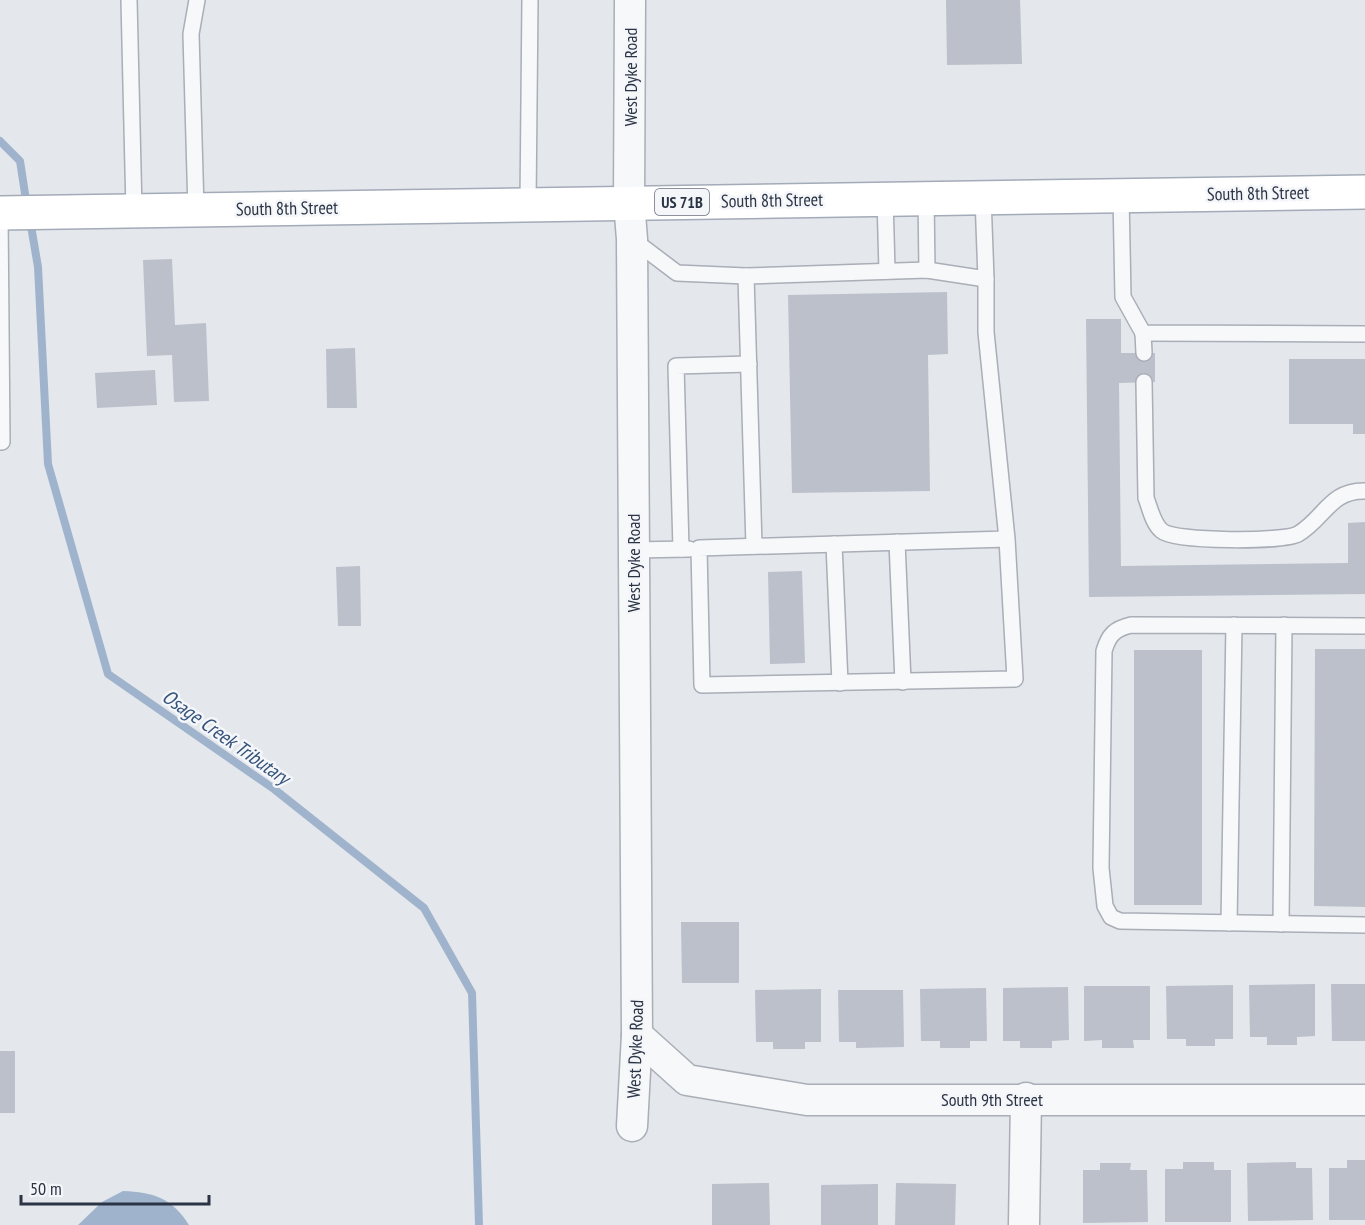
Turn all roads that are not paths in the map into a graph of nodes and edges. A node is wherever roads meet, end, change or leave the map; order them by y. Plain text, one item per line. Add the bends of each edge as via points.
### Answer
1 (129, 0) edge
2 (197, 0) edge
3 (530, 0) edge
4 (630, 0) edge
5 (1365, 192) edge
6 (1121, 195) junction
7 (983, 197) junction
8 (885, 198) junction
9 (926, 198) junction
10 (629, 202) junction
11 (528, 204) junction
12 (196, 210) junction
13 (134, 211) junction
14 (0, 213) edge
15 (632, 239) junction
16 (927, 270) junction
17 (888, 271) junction
18 (746, 276) junction
19 (986, 279) junction
20 (1143, 333) junction
21 (1365, 334) edge
22 (1144, 352) dead end
23 (749, 364) junction
24 (1144, 382) dead end
25 (0, 442) edge
26 (1365, 491) edge
27 (1007, 539) junction
28 (897, 542) junction
29 (834, 544) junction
30 (754, 546) junction
31 (699, 548) junction
32 (681, 549) junction
33 (633, 550) junction
34 (1234, 625) junction
35 (1284, 625) junction
36 (1365, 626) edge
37 (903, 682) junction
38 (840, 683) junction
39 (1229, 923) junction
40 (1281, 924) junction
41 (1365, 925) edge
42 (637, 1035) junction
43 (1026, 1098) junction
44 (1365, 1100) edge
45 (632, 1126) dead end
46 (1024, 1225) edge

1 - 13 lane
2 - 12 lane via 191,34
3 - 11 lane
4 - 10 street, West Dyke Road
5 - 6 main road, South 8th Street / US 71B
6 - 7 main road, South 8th Street / US 71B
6 - 20 lane via 1123,297
7 - 9 main road, South 8th Street / US 71B
7 - 19 lane
8 - 9 main road, South 8th Street / US 71B
8 - 10 main road, South 8th Street / US 71B
8 - 17 lane
9 - 16 lane
10 - 11 main road, South 8th Street / US 71B
10 - 15 street, West Dyke Road
11 - 12 main road, South 8th Street / US 71B
12 - 13 main road, South 8th Street / US 71B
13 - 14 main road, South 8th Street / US 71B
14 - 25 lane
15 - 18 lane via 677,273
15 - 33 street, West Dyke Road
16 - 17 lane
16 - 19 lane
17 - 18 lane
18 - 23 lane
19 - 27 lane via 986,332
20 - 21 lane
20 - 22 lane
23 - 30 lane
23 - 32 lane via 676,366
24 - 26 lane via 1146,498 1162,532 1179,538 1211,540 1296,535 1331,500
27 - 28 lane
27 - 37 lane via 1015,679
28 - 29 lane
28 - 37 lane
29 - 30 lane
29 - 38 lane
30 - 31 lane
31 - 32 lane
31 - 38 lane via 702,684
32 - 33 lane
33 - 42 street, West Dyke Road
34 - 35 lane
34 - 39 lane
34 - 39 lane via 1131,625 1117,629 1108,638 1104,662 1101,868 1105,906 1111,917 1120,921
35 - 36 lane
35 - 40 lane
37 - 38 lane
39 - 40 lane
40 - 41 lane
42 - 43 street, South 9th Street via 687,1080 807,1100
42 - 45 street, West Dyke Road
43 - 44 street, South 9th Street
43 - 46 street

